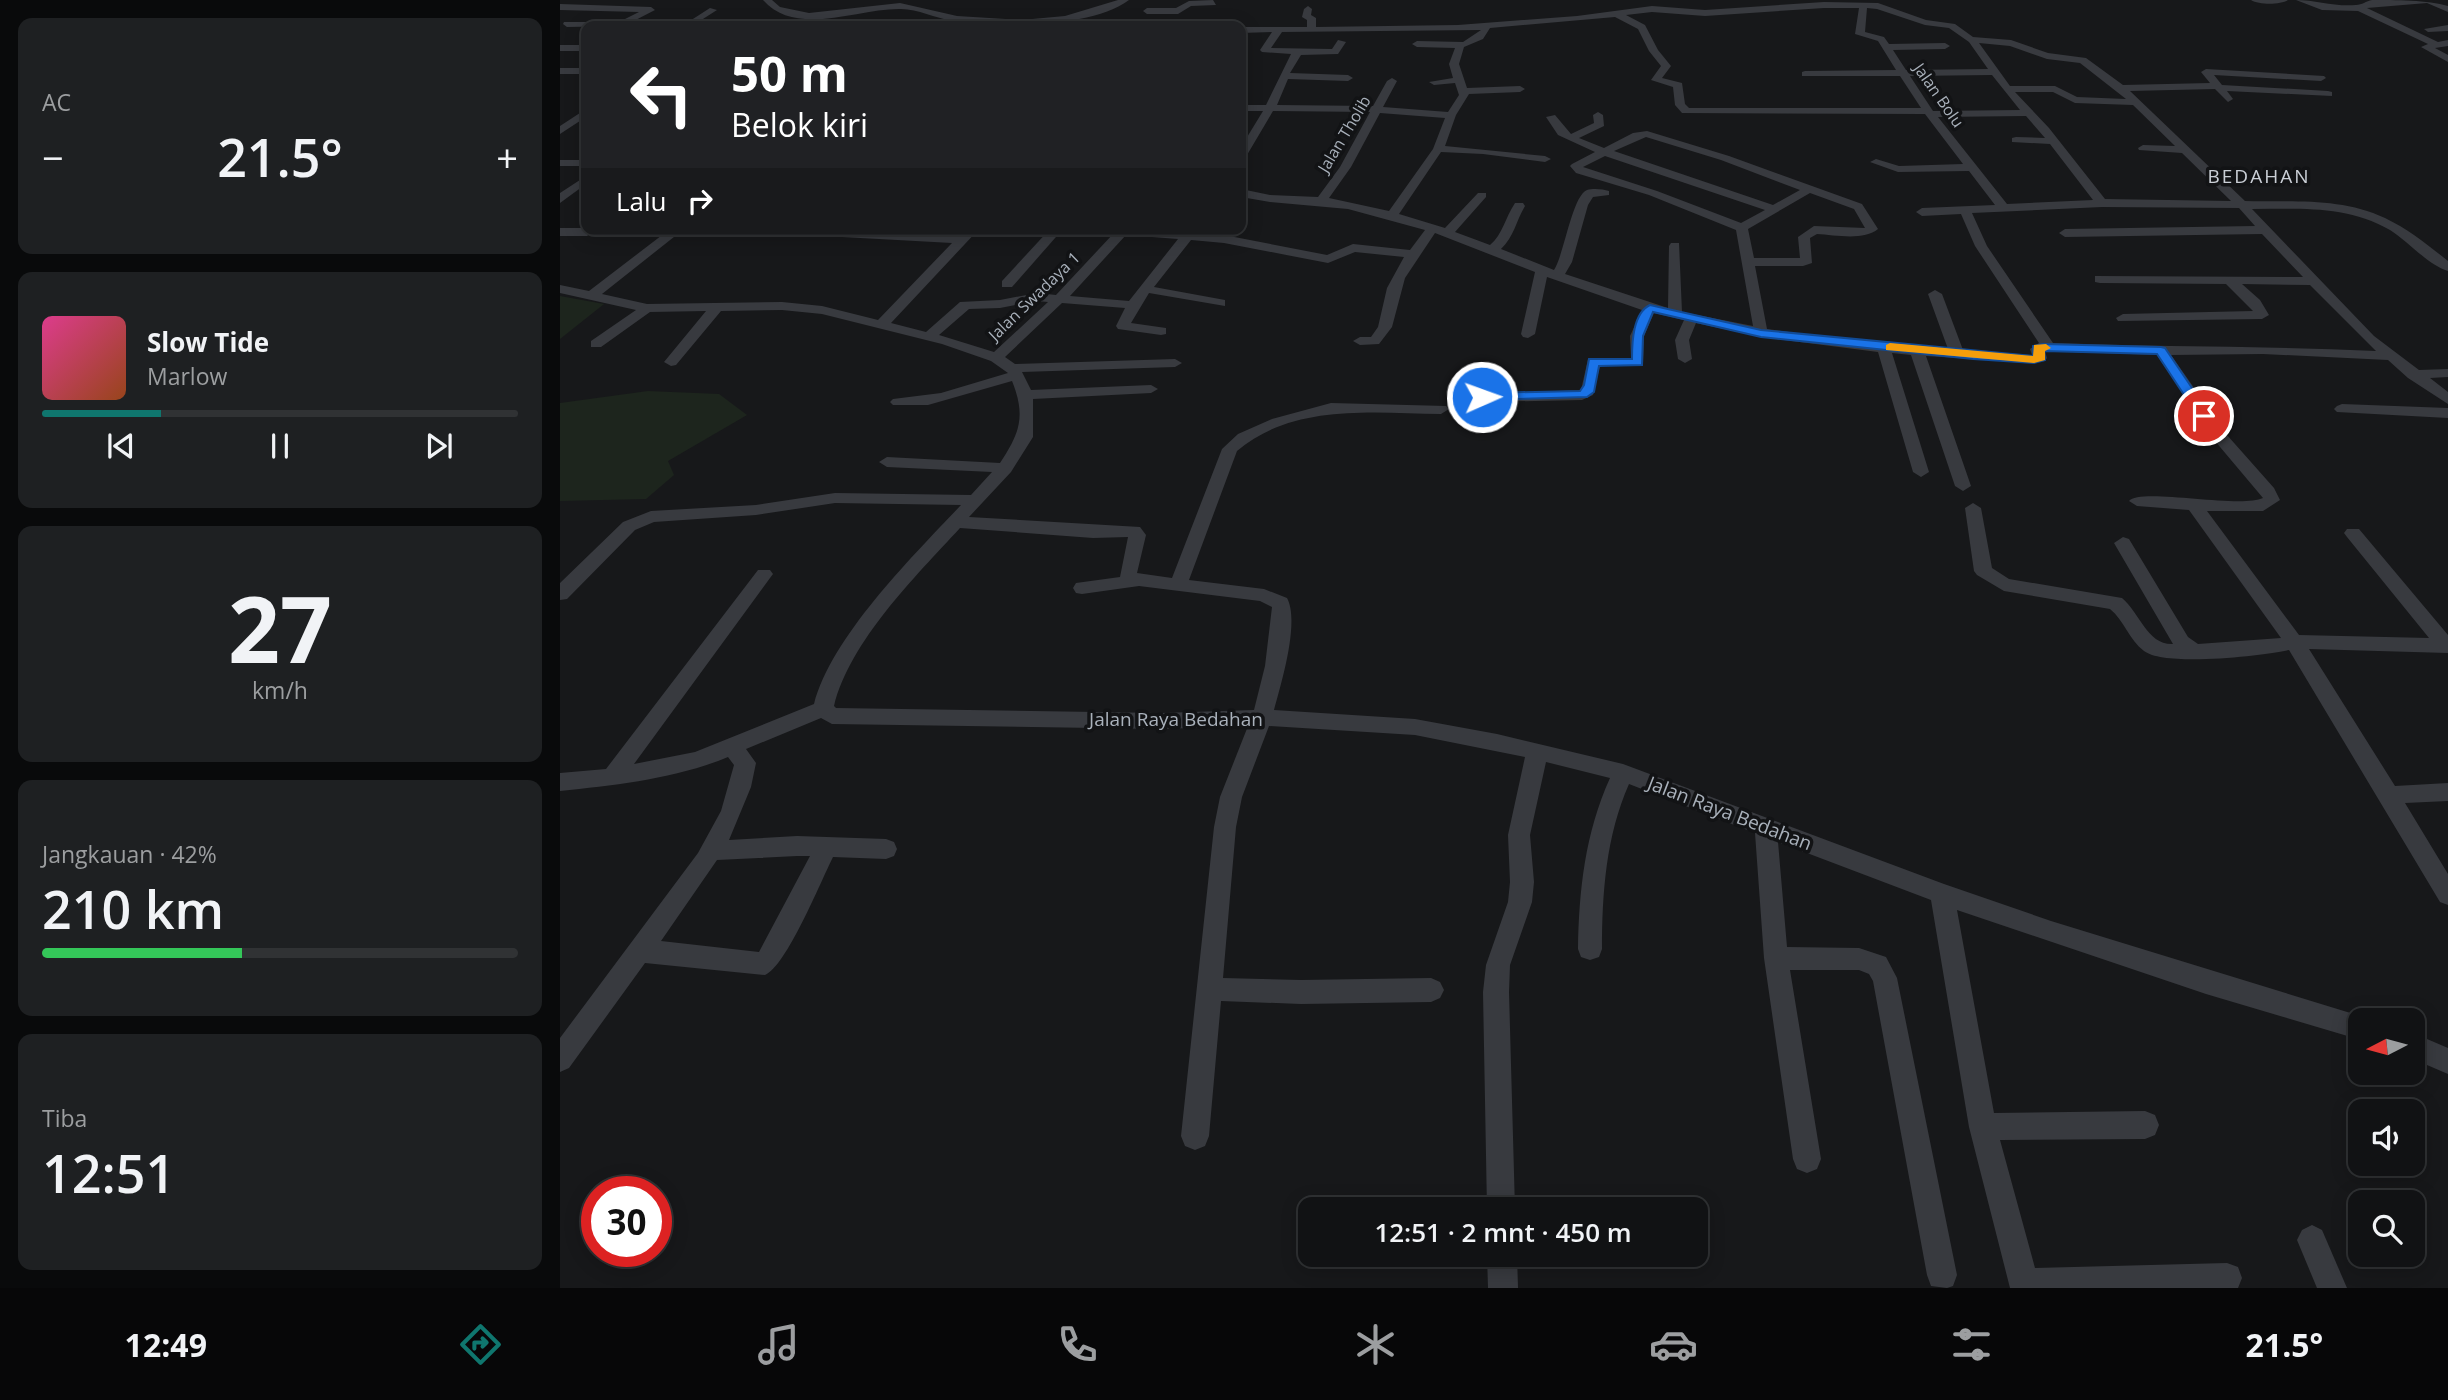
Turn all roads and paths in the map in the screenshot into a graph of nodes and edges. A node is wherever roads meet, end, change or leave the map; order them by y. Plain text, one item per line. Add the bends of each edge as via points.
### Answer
1 (601, 0) edge
2 (767, 0) edge
3 (928, 0) edge
4 (1125, 0) edge
5 (1772, 0) edge
6 (2255, 0) edge
7 (2284, 0) edge
8 (2300, 0) edge
9 (2430, 0) edge
10 (1213, 3) dead end
11 (1822, 3) edge
12 (1883, 3) edge
13 (560, 7) edge
14 (590, 7) junction
15 (885, 7) junction
16 (1112, 7) junction
17 (1863, 7) junction
18 (915, 8) junction
19 (2360, 8) junction
20 (1308, 9) dead end
21 (1785, 9) junction
22 (2448, 9) edge
23 (713, 10) dead end
24 (1746, 12) junction
25 (1615, 13) junction
26 (1146, 14) joint
27 (874, 20) dead end
28 (1752, 20) dead end
29 (628, 21) edge
30 (695, 21) edge
31 (970, 21) edge
32 (1015, 21) edge
33 (567, 24) dead end
34 (581, 24) edge
35 (1484, 26) junction
36 (1280, 28) junction
37 (1311, 28) junction
38 (2448, 28) edge
39 (2428, 29) dead end
40 (1246, 30) edge
41 (1972, 40) junction
42 (1341, 42) dead end
43 (2434, 43) junction
44 (2448, 43) edge
45 (1417, 44) dead end
46 (1652, 45) junction
47 (1460, 46) junction
48 (1945, 46) dead end
49 (1888, 47) junction
50 (560, 48) edge
51 (581, 48) edge
52 (1665, 48) dead end
53 (1298, 52) junction
54 (2448, 59) edge
55 (560, 71) edge
56 (581, 71) edge
57 (1995, 72) junction
58 (1805, 74) dead end
59 (1285, 76) junction
60 (1906, 77) junction
61 (1348, 78) dead end
62 (2321, 78) dead end
63 (1392, 81) dead end
64 (1434, 82) dead end
65 (1820, 82) dead end
66 (1462, 86) junction
67 (2218, 87) junction
68 (2121, 88) junction
69 (1520, 89) dead end
70 (2010, 89) junction
71 (2267, 91) junction
72 (2311, 93) junction
73 (2328, 94) dead end
74 (2228, 99) dead end
75 (2133, 102) junction
76 (2278, 102) dead end
77 (2317, 106) dead end
78 (1246, 108) edge
79 (1270, 108) junction
80 (1379, 109) junction
81 (1930, 113) junction
82 (2028, 113) junction
83 (1451, 115) junction
84 (1598, 115) dead end
85 (581, 116) edge
86 (1551, 117) dead end
87 (560, 131) edge
88 (1570, 138) junction
89 (2016, 140) dead end
90 (2053, 141) junction
91 (1246, 147) edge
92 (2143, 148) dead end
93 (1438, 149) junction
94 (2184, 149) junction
95 (1606, 152) junction
96 (1545, 159) dead end
97 (1876, 162) dead end
98 (560, 163) edge
99 (581, 163) edge
100 (1973, 167) junction
101 (581, 181) edge
102 (581, 183) edge
103 (560, 184) edge
104 (1809, 189) junction
105 (1605, 193) dead end
106 (1246, 195) edge
107 (1482, 195) dead end
108 (560, 199) edge
109 (1321, 201) junction
110 (2102, 203) junction
111 (2241, 204) junction
112 (1855, 205) junction
113 (1518, 206) dead end
114 (2003, 207) junction
115 (1774, 209) junction
116 (1965, 210) junction
117 (1922, 212) dead end
118 (1392, 216) junction
119 (1742, 228) junction
120 (1441, 230) junction
121 (1814, 230) junction
122 (2265, 230) junction
123 (560, 232) edge
124 (581, 232) edge
125 (2065, 233) dead end
126 (670, 235) edge
127 (876, 235) edge
128 (967, 235) edge
129 (1052, 235) edge
130 (1119, 235) edge
131 (1189, 235) edge
132 (1206, 235) edge
133 (962, 240) junction
134 (1675, 246) dead end
135 (1492, 250) junction
136 (1412, 254) junction
137 (1750, 262) junction
138 (2448, 267) edge
139 (1542, 269) junction
140 (1558, 275) junction
141 (2100, 279) dead end
142 (2230, 281) junction
143 (2312, 281) junction
144 (1007, 284) dead end
145 (560, 289) edge
146 (1146, 289) junction
147 (1935, 294) dead end
148 (591, 296) junction
149 (1059, 299) junction
150 (1220, 303) dead end
151 (1132, 305) junction
152 (717, 307) junction
153 (647, 308) junction
154 (1650, 308) junction
155 (1675, 314) junction
156 (2123, 318) dead end
157 (1690, 319) junction
158 (882, 324) junction
159 (1161, 331) dead end
160 (1761, 333) junction
161 (1528, 334) dead end
162 (929, 337) junction
163 (1360, 341) dead end
164 (596, 344) dead end
165 (1883, 346) junction
166 (2049, 348) junction
167 (1917, 350) junction
168 (2161, 351) junction
169 (1957, 354) junction
170 (2388, 356) junction
171 (1685, 359) dead end
172 (671, 362) dead end
173 (1175, 363) dead end
174 (1008, 367) junction
175 (2448, 373) edge
176 (2413, 375) junction
177 (1151, 389) dead end
178 (1025, 395) junction
179 (2446, 396) edge
180 (1482, 397) dead end
181 (898, 402) dead end
182 (1441, 409) dead end
183 (2342, 409) dead end
184 (2448, 413) edge
185 (887, 462) dead end
186 (1005, 468) junction
187 (1921, 471) dead end
188 (1963, 486) dead end
189 (976, 500) junction
190 (2137, 501) dead end
191 (2194, 505) junction
192 (1973, 508) dead end
193 (956, 522) junction
194 (2353, 533) dead end
195 (2123, 543) dead end
196 (764, 574) dead end
197 (1136, 581) junction
198 (1178, 585) junction
199 (1083, 588) dead end
200 (560, 594) edge
201 (2294, 642) junction
202 (2447, 646) edge
203 (2193, 650) junction
204 (823, 709) junction
205 (1262, 718) junction
206 (733, 748) junction
207 (1537, 752) junction
208 (1623, 773) junction
209 (612, 777) junction
210 (560, 782) edge
211 (2448, 792) edge
212 (2389, 795) junction
213 (1766, 827) junction
214 (825, 848) junction
215 (886, 849) dead end
216 (709, 851) junction
217 (1942, 894) junction
218 (2448, 895) edge
219 (1590, 949) dead end
220 (639, 951) junction
221 (1776, 958) junction
222 (1209, 989) junction
223 (1431, 990) dead end
224 (2348, 1024) edge
225 (2426, 1052) edge
226 (560, 1059) edge
227 (2448, 1061) edge
228 (2144, 1125) dead end
229 (1983, 1127) junction
230 (1195, 1136) dead end
231 (1807, 1159) dead end
232 (1501, 1197) edge
233 (2312, 1240) dead end
234 (1502, 1267) edge
235 (1942, 1275) dead end
236 (2227, 1278) dead end
237 (2024, 1286) edge
238 (1503, 1288) edge
239 (2332, 1288) edge

1 - 14 street
2 - 15 street via 778,11 794,14 829,15
3 - 18 street
4 - 16 street
5 - 21 street
6 - 7 street
8 - 19 street via 2322,7
9 - 19 street via 2371,3
9 - 22 street
10 - 26 street
11 - 17 street
11 - 21 street
12 - 17 street
12 - 41 street via 1924,22 1952,26
13 - 14 street
14 - 29 street via 650,10
15 - 18 street
15 - 27 street
16 - 26 street
16 - 32 street
17 - 49 street via 1860,34 1879,37
18 - 31 street
19 - 43 street
20 - 37 street
21 - 24 street
23 - 30 street
24 - 25 street via 1651,9
24 - 28 street
25 - 35 street
25 - 46 street via 1642,27
33 - 34 street
35 - 37 street
35 - 47 street via 1486,30 1477,40
36 - 37 street
36 - 40 street
36 - 53 street via 1265,50
38 - 39 street
41 - 57 street
41 - 68 street via 2011,43 2047,56 2083,60
42 - 53 street via 1335,52
43 - 44 street
43 - 54 street via 2426,47
45 - 47 street
46 - 52 street
46 - 81 street via 1666,66 1656,80 1678,85 1680,105 1686,111
47 - 66 street via 1454,60
48 - 49 street
49 - 60 street, Jalan Bolu
50 - 51 street
53 - 59 street
55 - 56 street
57 - 60 street
57 - 70 street
58 - 60 street
59 - 61 street
59 - 79 street
60 - 65 street
60 - 81 street, Jalan Bolu
62 - 67 street via 2206,72
63 - 80 street, Jalan Tholib
64 - 66 street
66 - 69 street
66 - 83 street
67 - 68 street
67 - 71 street
67 - 74 street
68 - 75 street
70 - 75 street via 2055,89 2075,100
70 - 82 street
71 - 72 street
71 - 76 street
72 - 73 street
72 - 77 street
75 - 94 street
78 - 79 street
79 - 80 street
79 - 91 street
80 - 83 street
80 - 109 street, Jalan Tholib
81 - 82 street
81 - 100 street, Jalan Bolu
82 - 90 street
83 - 93 street
84 - 88 street via 1600,124
85 - 87 street
86 - 88 street
88 - 95 street
89 - 90 street
90 - 110 street
92 - 94 street
93 - 96 street
93 - 118 street
94 - 111 street
95 - 104 street via 1647,134
95 - 115 street
95 - 119 street via 1579,163 1577,169
97 - 100 street via 1907,169
98 - 99 street
100 - 114 street, Jalan Bolu
101 - 103 street
102 - 108 street
104 - 112 street
104 - 115 street
105 - 140 street via 1589,193 1582,205
106 - 109 street
107 - 120 street
109 - 118 street
110 - 111 street
110 - 114 street
111 - 122 street
111 - 138 street via 2331,205 2370,213
112 - 121 street
112 - 121 street via 1870,231
113 - 135 street via 1506,238
114 - 116 street
115 - 119 street
116 - 117 street
116 - 166 street via 1981,246
118 - 120 street
119 - 137 street
120 - 135 street
120 - 136 street
121 - 137 street via 1804,237 1804,262
122 - 125 street
122 - 143 street
123 - 124 street
126 - 148 street
127 - 133 street
128 - 133 street
129 - 144 street
130 - 149 street, Jalan Swadaya 1
131 - 146 street
132 - 136 street via 1328,259 1353,248
133 - 158 street
134 - 155 street
135 - 139 street
136 - 163 street via 1392,293 1385,330 1374,341
137 - 160 street
139 - 140 street
139 - 161 street
140 - 154 street
141 - 142 street
142 - 143 street
142 - 156 street via 2262,315
143 - 170 street
145 - 148 street
146 - 150 street
146 - 151 street
147 - 169 street
148 - 153 street
149 - 151 street
149 - 162 street via 964,305
149 - 174 street, Jalan Swadaya 1
151 - 159 street via 1123,327
152 - 153 street
152 - 158 street via 802,307
152 - 172 street
153 - 164 street
154 - 155 street
154 - 180 street via 1637,336 1638,362 1593,362 1588,392
155 - 157 street
157 - 160 street
157 - 171 street via 1682,340
158 - 162 street
160 - 165 street
162 - 174 street
165 - 167 street
165 - 187 street
166 - 168 street
166 - 169 street via 2038,348 2040,358 2034,359
167 - 169 street
167 - 188 street
168 - 170 street
168 - 191 street via 2221,438 2272,500 2263,506
170 - 176 street
173 - 174 street
174 - 178 street
174 - 181 street via 946,397
175 - 176 street
176 - 179 street
177 - 178 street
178 - 186 street via 1025,437
182 - 198 street via 1331,408 1277,422 1244,437 1230,449
183 - 184 street
185 - 186 street
186 - 189 street
189 - 193 street
189 - 200 street via 835,498 756,510 651,517 629,526
190 - 191 street
191 - 201 street
192 - 203 street via 1983,571 1992,580 2115,603 2124,608 2153,650
193 - 197 street via 1134,531 1137,535 1128,575
193 - 204 street via 869,622 825,692
194 - 202 street
195 - 203 street via 2181,642
196 - 209 street
197 - 198 street
197 - 199 street
198 - 205 street via 1264,595 1280,603 1281,632
201 - 202 street
201 - 203 street via 2264,648
201 - 212 street
204 - 205 street, Jalan Raya Bedahan via 832,716
204 - 206 street
205 - 207 street, Jalan Raya Bedahan via 1415,727
205 - 222 street via 1231,797
206 - 209 street via 698,760
206 - 216 street via 745,764 744,776
207 - 208 street, Jalan Raya Bedahan
207 - 232 street via 1519,835 1520,902 1497,965
208 - 213 street, Jalan Raya Bedahan
208 - 219 street via 1603,829 1592,880
209 - 210 street
211 - 212 street
212 - 218 street
213 - 217 street, Jalan Raya Bedahan
213 - 221 street
214 - 215 street
214 - 216 street
214 - 220 street via 765,964
216 - 220 street
217 - 224 street, Jalan Raya Bedahan
217 - 229 street
220 - 226 street
221 - 231 street
221 - 235 street via 1859,959 1877,965 1885,978
222 - 223 street
222 - 230 street
225 - 227 street
228 - 229 street
229 - 237 street
233 - 239 street
234 - 238 street
236 - 237 street

